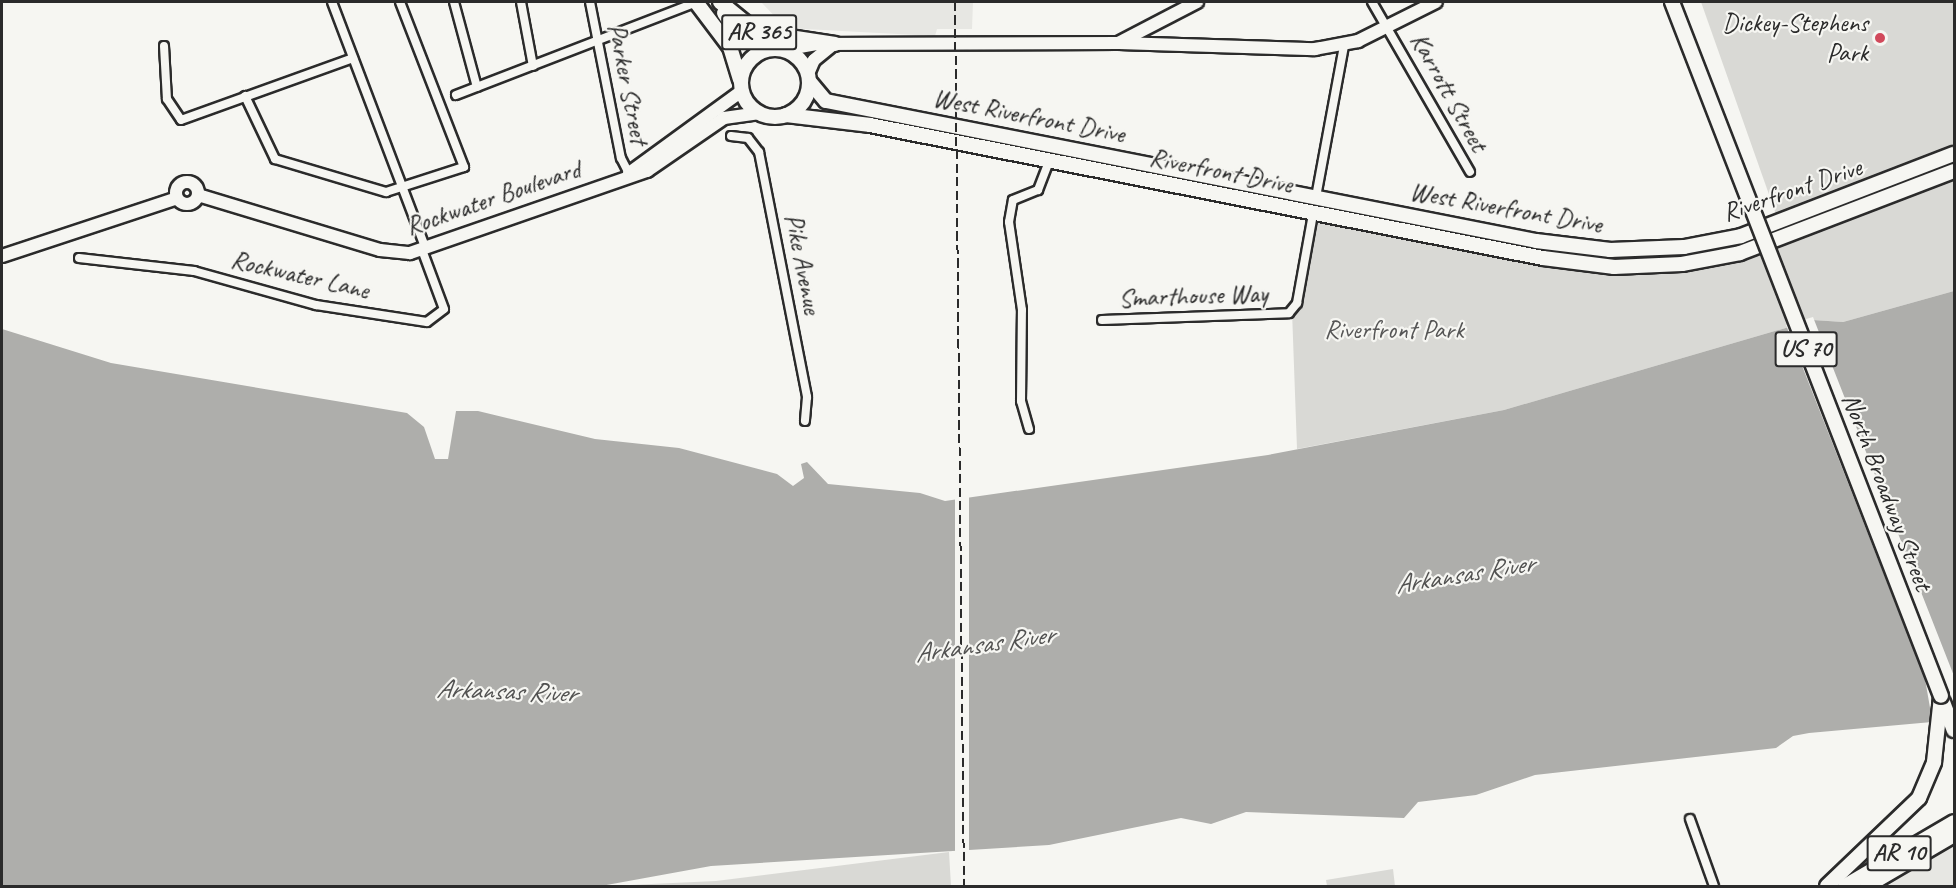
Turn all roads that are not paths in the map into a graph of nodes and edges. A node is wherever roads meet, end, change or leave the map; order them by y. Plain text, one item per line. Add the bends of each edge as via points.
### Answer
1 (332, 2) edge
2 (400, 2) edge
3 (454, 2) edge
4 (521, 2) edge
5 (590, 2) edge
6 (697, 2) edge
7 (719, 2) edge
8 (1197, 2) edge
9 (1372, 2) edge
10 (1436, 2) edge
11 (1672, 2) edge
12 (1387, 26) junction
13 (598, 41) junction
14 (1119, 43) junction
15 (836, 44) junction
16 (164, 46) dead end
17 (1344, 46) junction
18 (779, 49) junction
19 (353, 58) junction
20 (533, 66) junction
21 (808, 77) junction
22 (477, 87) junction
23 (741, 88) junction
24 (456, 95) dead end
25 (245, 96) junction
26 (760, 113) junction
27 (786, 115) junction
28 (731, 136) dead end
29 (1954, 154) edge
30 (1049, 161) junction
31 (1954, 171) edge
32 (1470, 172) dead end
33 (629, 174) junction
34 (403, 191) junction
35 (1316, 197) junction
36 (1313, 214) junction
37 (424, 250) junction
38 (1640, 250) joint
39 (2, 256) edge
40 (79, 258) dead end
41 (1102, 320) dead end
42 (805, 420) dead end
43 (1029, 429) dead end
44 (1941, 696) junction
45 (1954, 730) edge
46 (1690, 819) dead end
47 (1954, 822) edge
48 (1954, 836) edge
49 (1714, 886) edge
50 (1827, 886) edge
51 (1845, 886) edge
52 (1867, 886) edge

1 - 19 street
2 - 34 street via 464,167
3 - 22 street
4 - 20 street
5 - 13 street, Parker Street
6 - 13 street
6 - 23 main road, AR 365 via 730,47
7 - 15 main road, AR 365 via 757,32
7 - 18 main road via 739,36
8 - 14 street
9 - 12 street, Karrott Street
10 - 12 street, AR 365
11 - 44 main road, North Broadway Street / US 70, bridge
12 - 17 street, AR 365
12 - 32 street, Karrott Street
13 - 20 street
13 - 33 street, Parker Street via 621,158
14 - 15 street, AR 365
14 - 17 street, AR 365
15 - 18 street
15 - 21 street, AR 365 via 815,59
16 - 25 street via 167,99 181,120
17 - 35 street
18 - 21 main road
18 - 23 main road via 752,57
19 - 25 street
19 - 34 street
20 - 22 street
21 - 27 main road, AR 365 via 800,105
21 - 35 main road, West Riverfront Drive via 826,101
22 - 24 street
23 - 26 main road, AR 365
23 - 33 street, Rockwater Boulevard
25 - 34 street via 275,159 386,192
26 - 27 main road
26 - 33 street, Rockwater Boulevard via 724,117 653,167
27 - 30 main road, Riverfront Drive
28 - 42 street, Pike Avenue via 748,138 759,152 807,398
29 - 38 main road, Riverfront Drive via 1760,230 1706,244
30 - 36 main road, Riverfront Drive
30 - 43 street via 1038,190 1013,200 1009,222 1022,310 1021,401
31 - 36 main road, Riverfront Drive via 1774,243 1703,261 1648,266 1562,261
33 - 37 street, Rockwater Boulevard
34 - 37 street
35 - 36 main road
35 - 38 main road, West Riverfront Drive via 1560,245
36 - 41 street, Smarthouse Way via 1297,303 1288,313
37 - 39 street, Rockwater Boulevard via 380,250 198,195 189,204 177,198
37 - 40 street, Rockwater Lane via 444,309 427,322 316,305 194,271
44 - 45 main road, North Broadway Street / US 70
44 - 50 main road via 1934,762 1918,798
46 - 49 street
47 - 51 main road, AR 10
48 - 52 main road, AR 10

